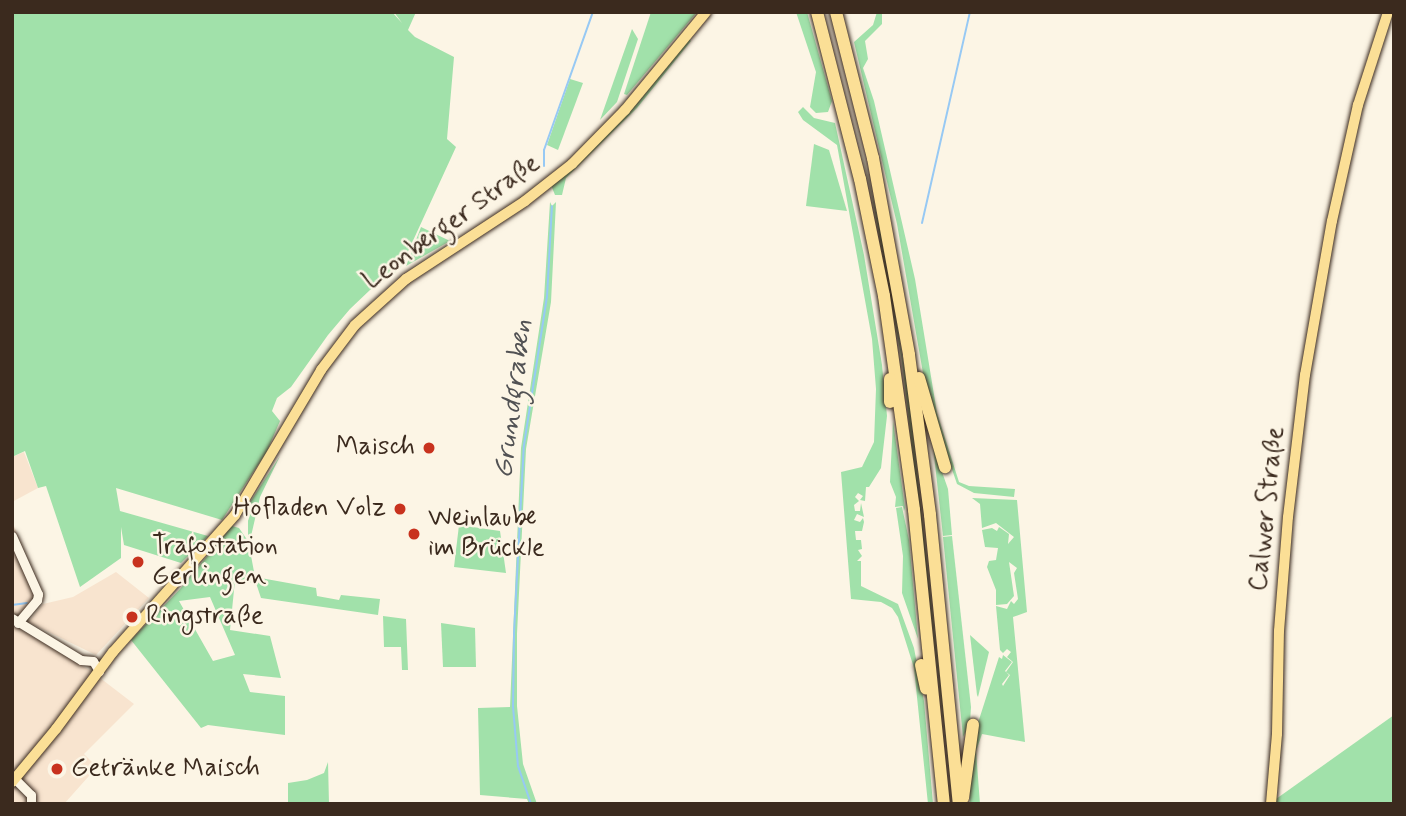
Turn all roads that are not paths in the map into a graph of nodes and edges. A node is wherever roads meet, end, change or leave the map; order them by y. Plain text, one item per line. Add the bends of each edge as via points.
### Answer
1 (706, 12) edge
2 (817, 12) edge
3 (836, 12) edge
4 (1388, 12) edge
5 (890, 333) junction
6 (909, 355) junction
7 (890, 402) dead end
8 (945, 467) dead end
9 (12, 536) edge
10 (15, 620) edge
11 (921, 665) dead end
12 (99, 671) junction
13 (936, 725) junction
14 (973, 725) dead end
15 (13, 779) edge
16 (31, 804) edge
17 (944, 804) edge
18 (960, 804) edge
19 (1270, 804) edge

1 - 12 main road, Leonberger Straße via 625,110 572,164 525,201 406,279 355,325 321,370 235,515
2 - 5 highway via 865,199
3 - 6 highway via 873,158
4 - 19 main road, Calwer Straße via 1358,106 1305,375 1287,517
5 - 7 highway
5 - 13 highway
6 - 8 highway
6 - 18 highway
9 - 10 street via 38,594
10 - 12 street via 87,668
11 - 13 highway
12 - 15 main road, Leonberger Straße
13 - 17 highway
14 - 18 highway
15 - 16 street via 31,795

